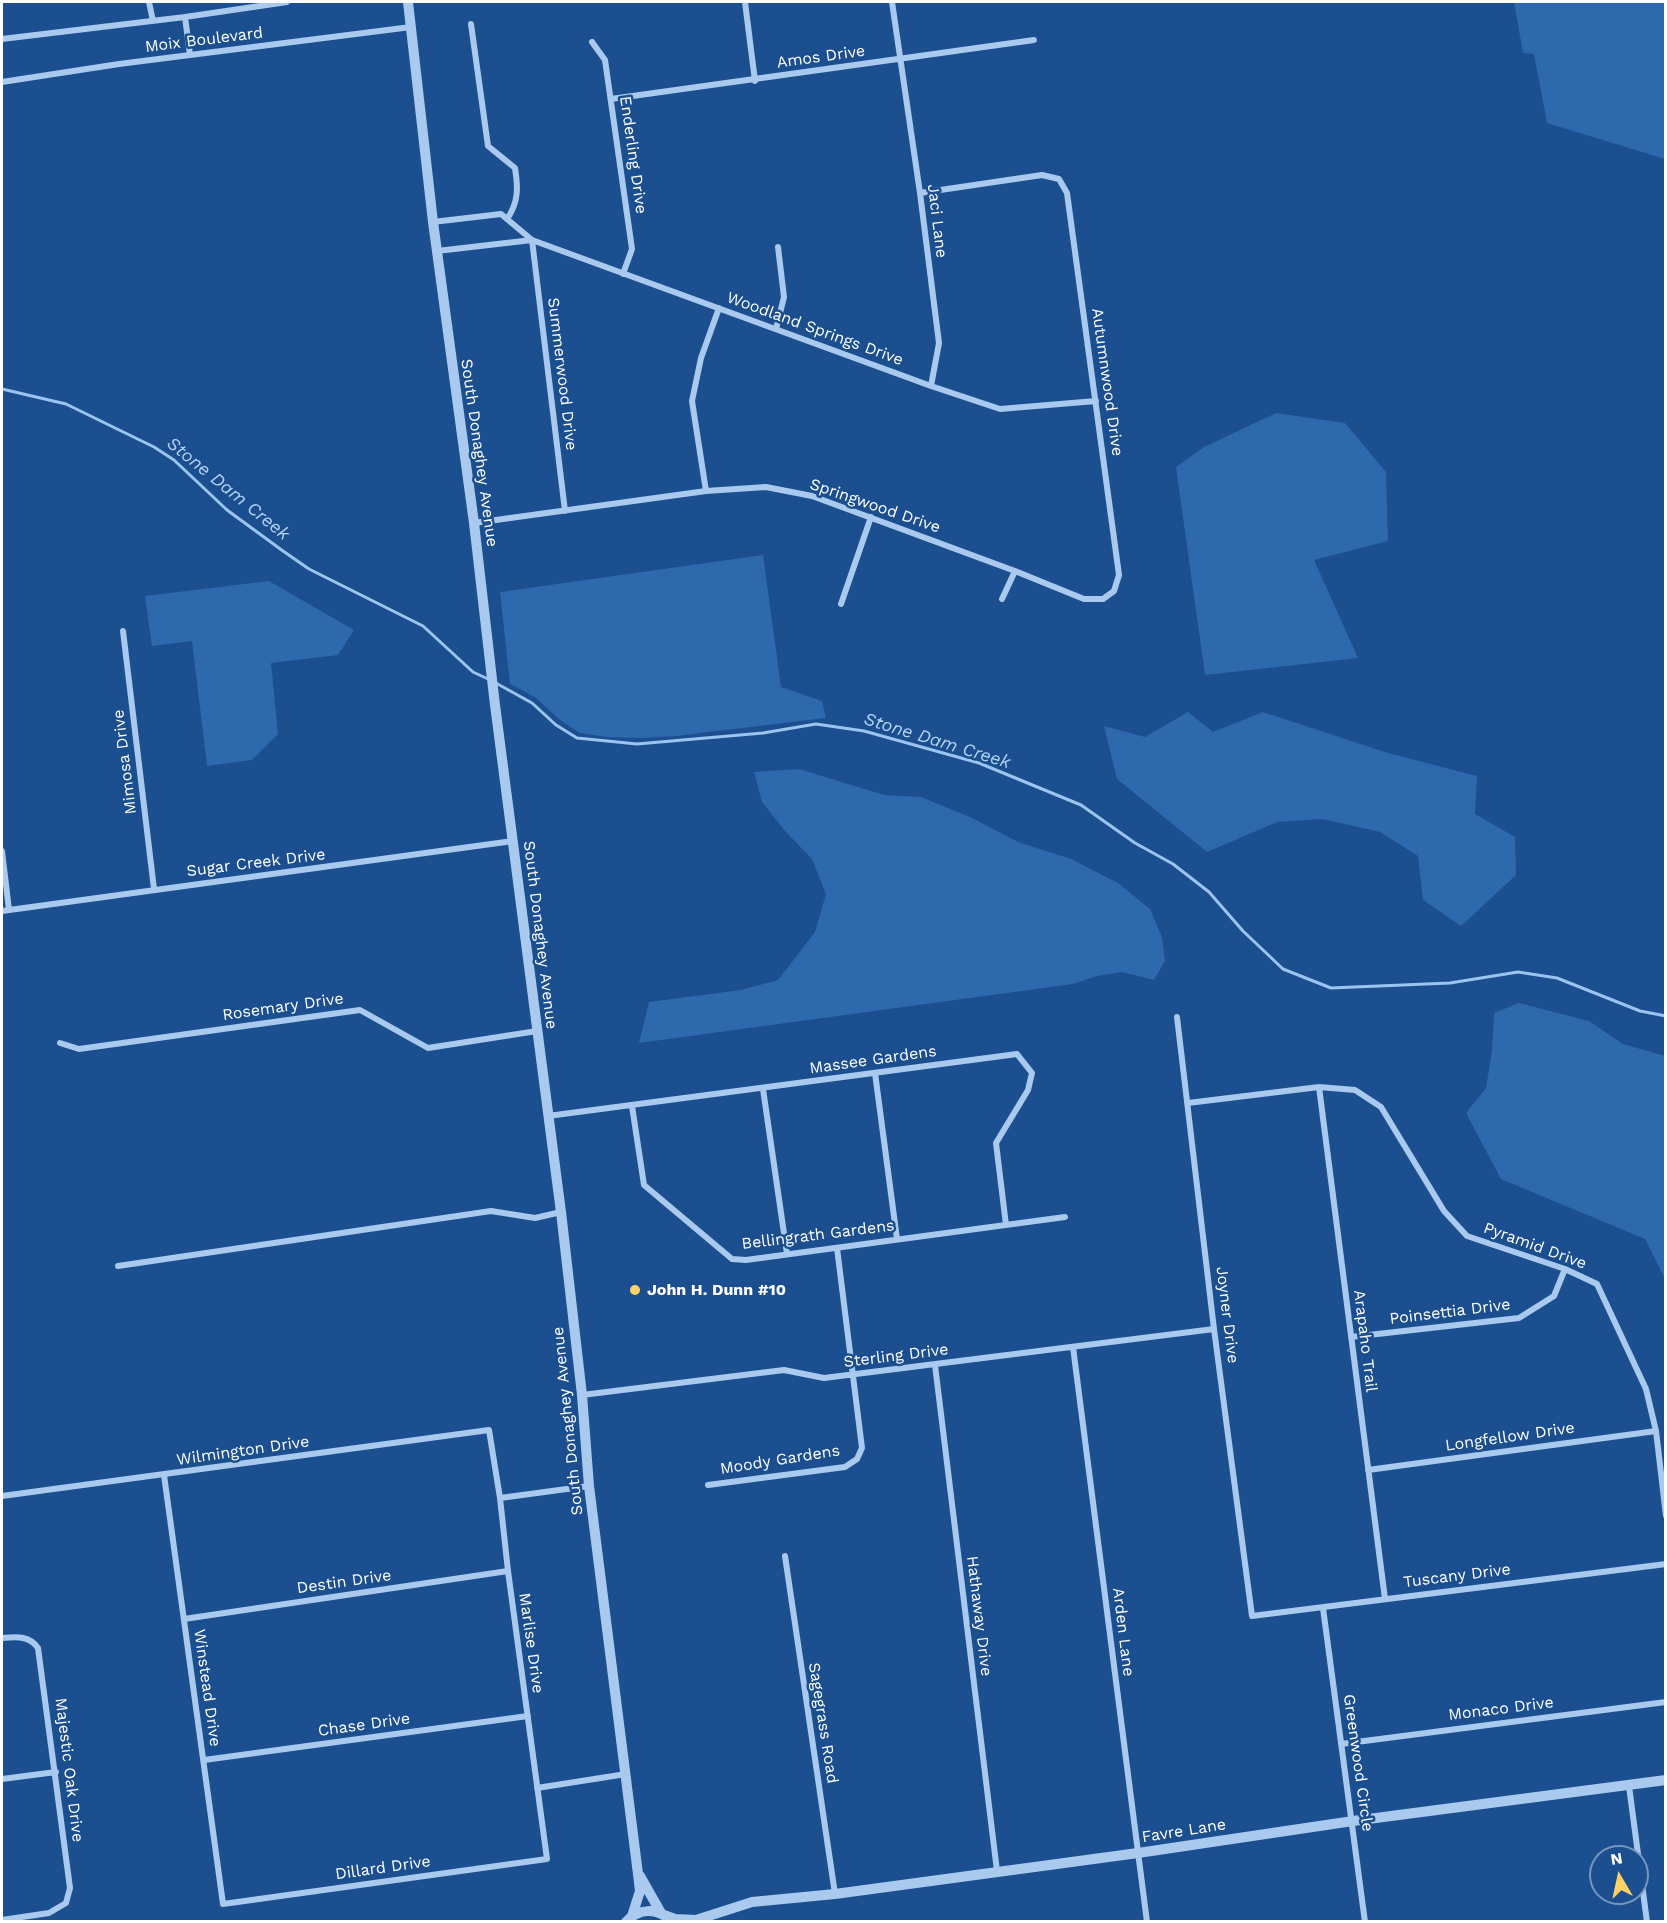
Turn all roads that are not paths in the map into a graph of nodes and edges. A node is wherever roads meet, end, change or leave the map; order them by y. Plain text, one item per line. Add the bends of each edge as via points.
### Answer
1 (149, 2) edge
2 (287, 2) edge
3 (408, 2) edge
4 (745, 2) edge
5 (892, 2) edge
6 (184, 17) junction
7 (153, 21) junction
8 (471, 24) dead end
9 (411, 27) junction
10 (2, 39) edge
11 (1034, 40) dead end
12 (592, 42) dead end
13 (190, 55) junction
14 (900, 59) junction
15 (754, 81) junction
16 (2, 82) edge
17 (611, 99) junction
18 (920, 193) junction
19 (507, 219) junction
20 (433, 222) junction
21 (532, 240) junction
22 (778, 247) dead end
23 (437, 251) junction
24 (623, 274) junction
25 (719, 308) junction
26 (776, 329) junction
27 (931, 386) junction
28 (1096, 401) junction
29 (706, 491) junction
30 (565, 512) junction
31 (871, 517) junction
32 (474, 523) junction
33 (1015, 571) junction
34 (1114, 591) joint
35 (1002, 599) dead end
36 (841, 604) dead end
37 (123, 631) dead end
38 (513, 841) junction
39 (2, 851) edge
40 (154, 889) junction
41 (9, 910) junction
42 (2, 911) edge
43 (1178, 1017) dead end
44 (537, 1031) junction
45 (60, 1043) dead end
46 (875, 1073) junction
47 (1319, 1087) junction
48 (764, 1089) junction
49 (1188, 1103) junction
50 (632, 1106) junction
51 (548, 1116) junction
52 (561, 1212) junction
53 (1065, 1217) dead end
54 (1006, 1225) junction
55 (897, 1239) junction
56 (837, 1248) junction
57 (787, 1254) junction
58 (118, 1266) dead end
59 (1565, 1269) junction
60 (1215, 1329) junction
61 (1351, 1337) junction
62 (1072, 1347) junction
63 (935, 1365) junction
64 (854, 1375) junction
65 (582, 1395) junction
66 (489, 1430) joint
67 (1656, 1431) junction
68 (1368, 1470) junction
69 (164, 1475) junction
70 (708, 1485) dead end
71 (589, 1486) junction
72 (2, 1496) edge
73 (500, 1498) junction
74 (1665, 1516) edge
75 (785, 1556) dead end
76 (1665, 1564) edge
77 (508, 1571) junction
78 (1385, 1599) junction
79 (1323, 1608) junction
80 (1252, 1616) joint
81 (184, 1619) junction
82 (2, 1638) edge
83 (1665, 1702) edge
84 (528, 1716) junction
85 (1341, 1744) junction
86 (204, 1760) junction
87 (56, 1772) junction
88 (627, 1774) junction
89 (2, 1779) edge
90 (1665, 1780) edge
91 (1629, 1786) junction
92 (537, 1788) junction
93 (1353, 1821) junction
94 (1138, 1853) junction
95 (547, 1859) joint
96 (997, 1871) junction
97 (638, 1874) junction
98 (835, 1894) junction
99 (223, 1904) joint
100 (665, 1916) edge
101 (706, 1919) edge
102 (2, 1920) edge
103 (628, 1920) edge
104 (1148, 1922) edge
105 (1365, 1922) edge
106 (1647, 1922) edge

1 - 7 street
2 - 6 street
3 - 9 street, South Donaghey Avenue
4 - 15 street
5 - 14 street, Jaci Lane
6 - 7 street
6 - 13 street
7 - 10 street
8 - 19 street via 488,146 515,168 518,189 514,209
9 - 13 street, Moix Boulevard
9 - 20 street, South Donaghey Avenue
11 - 14 street, Amos Drive
12 - 17 street, Enderling Drive via 605,60
13 - 16 street, Moix Boulevard
14 - 15 street, Amos Drive
14 - 18 street, Jaci Lane
15 - 17 street, Amos Drive
17 - 24 street, Enderling Drive via 632,249
18 - 27 street, Jaci Lane via 939,343
18 - 28 street, Autumnwood Drive via 1042,176 1059,179 1068,193
19 - 20 street via 501,214
19 - 21 street, Woodland Springs Drive
20 - 23 street, South Donaghey Avenue
21 - 23 street, Woodland Springs Drive
21 - 24 street, Woodland Springs Drive
21 - 30 street, Summerwood Drive
22 - 26 street via 784,297
23 - 32 street, South Donaghey Avenue
24 - 25 street, Woodland Springs Drive
25 - 26 street, Woodland Springs Drive
25 - 29 street via 701,358 692,401
26 - 27 street, Woodland Springs Drive
27 - 28 street, Woodland Springs Drive via 1000,409
28 - 34 street, Autumnwood Drive via 1119,575
29 - 30 street, Springwood Drive
29 - 31 street, Springwood Drive via 766,487 812,496
30 - 32 street, Springwood Drive
31 - 33 street, Springwood Drive
31 - 36 street
32 - 38 street, South Donaghey Avenue
33 - 34 street, Springwood Drive via 1084,599 1103,599
33 - 35 street
37 - 40 street, Mimosa Drive
38 - 40 street, Sugar Creek Drive
38 - 44 street, South Donaghey Avenue
39 - 41 street
40 - 41 street, Sugar Creek Drive
41 - 42 street, Sugar Creek Drive
43 - 49 street, Joyner Drive
44 - 45 street, Rosemary Drive via 428,1048 360,1010 79,1049
44 - 51 street, South Donaghey Avenue
46 - 48 street, Massee Gardens
46 - 54 street, Massee Gardens via 1017,1054 1032,1073 1028,1090 996,1143
46 - 55 street
47 - 49 street, Pyramid Drive
47 - 59 street, Pyramid Drive via 1355,1090 1381,1107 1444,1211 1467,1236
47 - 61 street, Arapaho Trail
48 - 50 street, Massee Gardens
48 - 57 street
49 - 60 street, Joyner Drive
50 - 51 street, Massee Gardens
50 - 57 street, Bellingrath Gardens via 644,1185 732,1258 746,1260
51 - 52 street, South Donaghey Avenue
52 - 58 street via 535,1218 491,1211
52 - 65 street, South Donaghey Avenue
53 - 54 street, Bellingrath Gardens
54 - 55 street, Bellingrath Gardens
55 - 56 street, Bellingrath Gardens
56 - 57 street, Bellingrath Gardens
56 - 64 street, Moody Gardens
59 - 61 street, Poinsettia Drive via 1554,1296 1519,1318
59 - 67 street, Pyramid Drive via 1597,1284 1646,1389
60 - 62 street, Sterling Drive
60 - 80 street, Joyner Drive
61 - 68 street, Arapaho Trail
62 - 63 street, Sterling Drive
62 - 94 street, Arden Lane
63 - 64 street, Sterling Drive
63 - 96 street, Hathaway Drive
64 - 65 street, Sterling Drive via 825,1378 784,1370
64 - 70 street, Moody Gardens via 862,1448 856,1460 845,1467
65 - 71 street, South Donaghey Avenue
66 - 69 street, Wilmington Drive
66 - 73 street, Marlise Drive
67 - 68 street, Longfellow Drive
67 - 74 street, Pyramid Drive
68 - 78 street, Arapaho Trail
69 - 72 street, Wilmington Drive
69 - 81 street, Winstead Drive
71 - 73 street
71 - 88 street, South Donaghey Avenue
73 - 77 street, Marlise Drive
75 - 98 street, Sagegrass Road
76 - 78 street, Tuscany Drive
77 - 81 street, Destin Drive
77 - 84 street, Marlise Drive
78 - 79 street, Tuscany Drive
79 - 80 street, Tuscany Drive
79 - 85 street, Greenwood Circle
81 - 86 street, Winstead Drive
82 - 87 street, Majestic Oak Drive via 24,1637 38,1648
83 - 85 street, Monaco Drive
84 - 86 street, Chase Drive
84 - 92 street, Marlise Drive
85 - 93 street, Greenwood Circle
86 - 99 street, Winstead Drive
87 - 89 street
87 - 102 street, Majestic Oak Drive via 70,1888 66,1903 49,1913
88 - 92 street
88 - 97 street, South Donaghey Avenue
90 - 91 street, Favre Lane
91 - 93 street, Favre Lane
91 - 106 street
92 - 95 street, Marlise Drive
93 - 94 street, Favre Lane
93 - 105 street, Greenwood Circle
94 - 96 street, Favre Lane
94 - 104 street, Arden Lane
95 - 99 street, Dillard Drive
96 - 98 street, Favre Lane
97 - 100 street, South Donaghey Avenue
97 - 103 street, South Donaghey Avenue via 640,1891
98 - 101 street, Favre Lane via 752,1902
100 - 101 street, Favre Lane
100 - 103 street, Favre Lane via 641,1912

